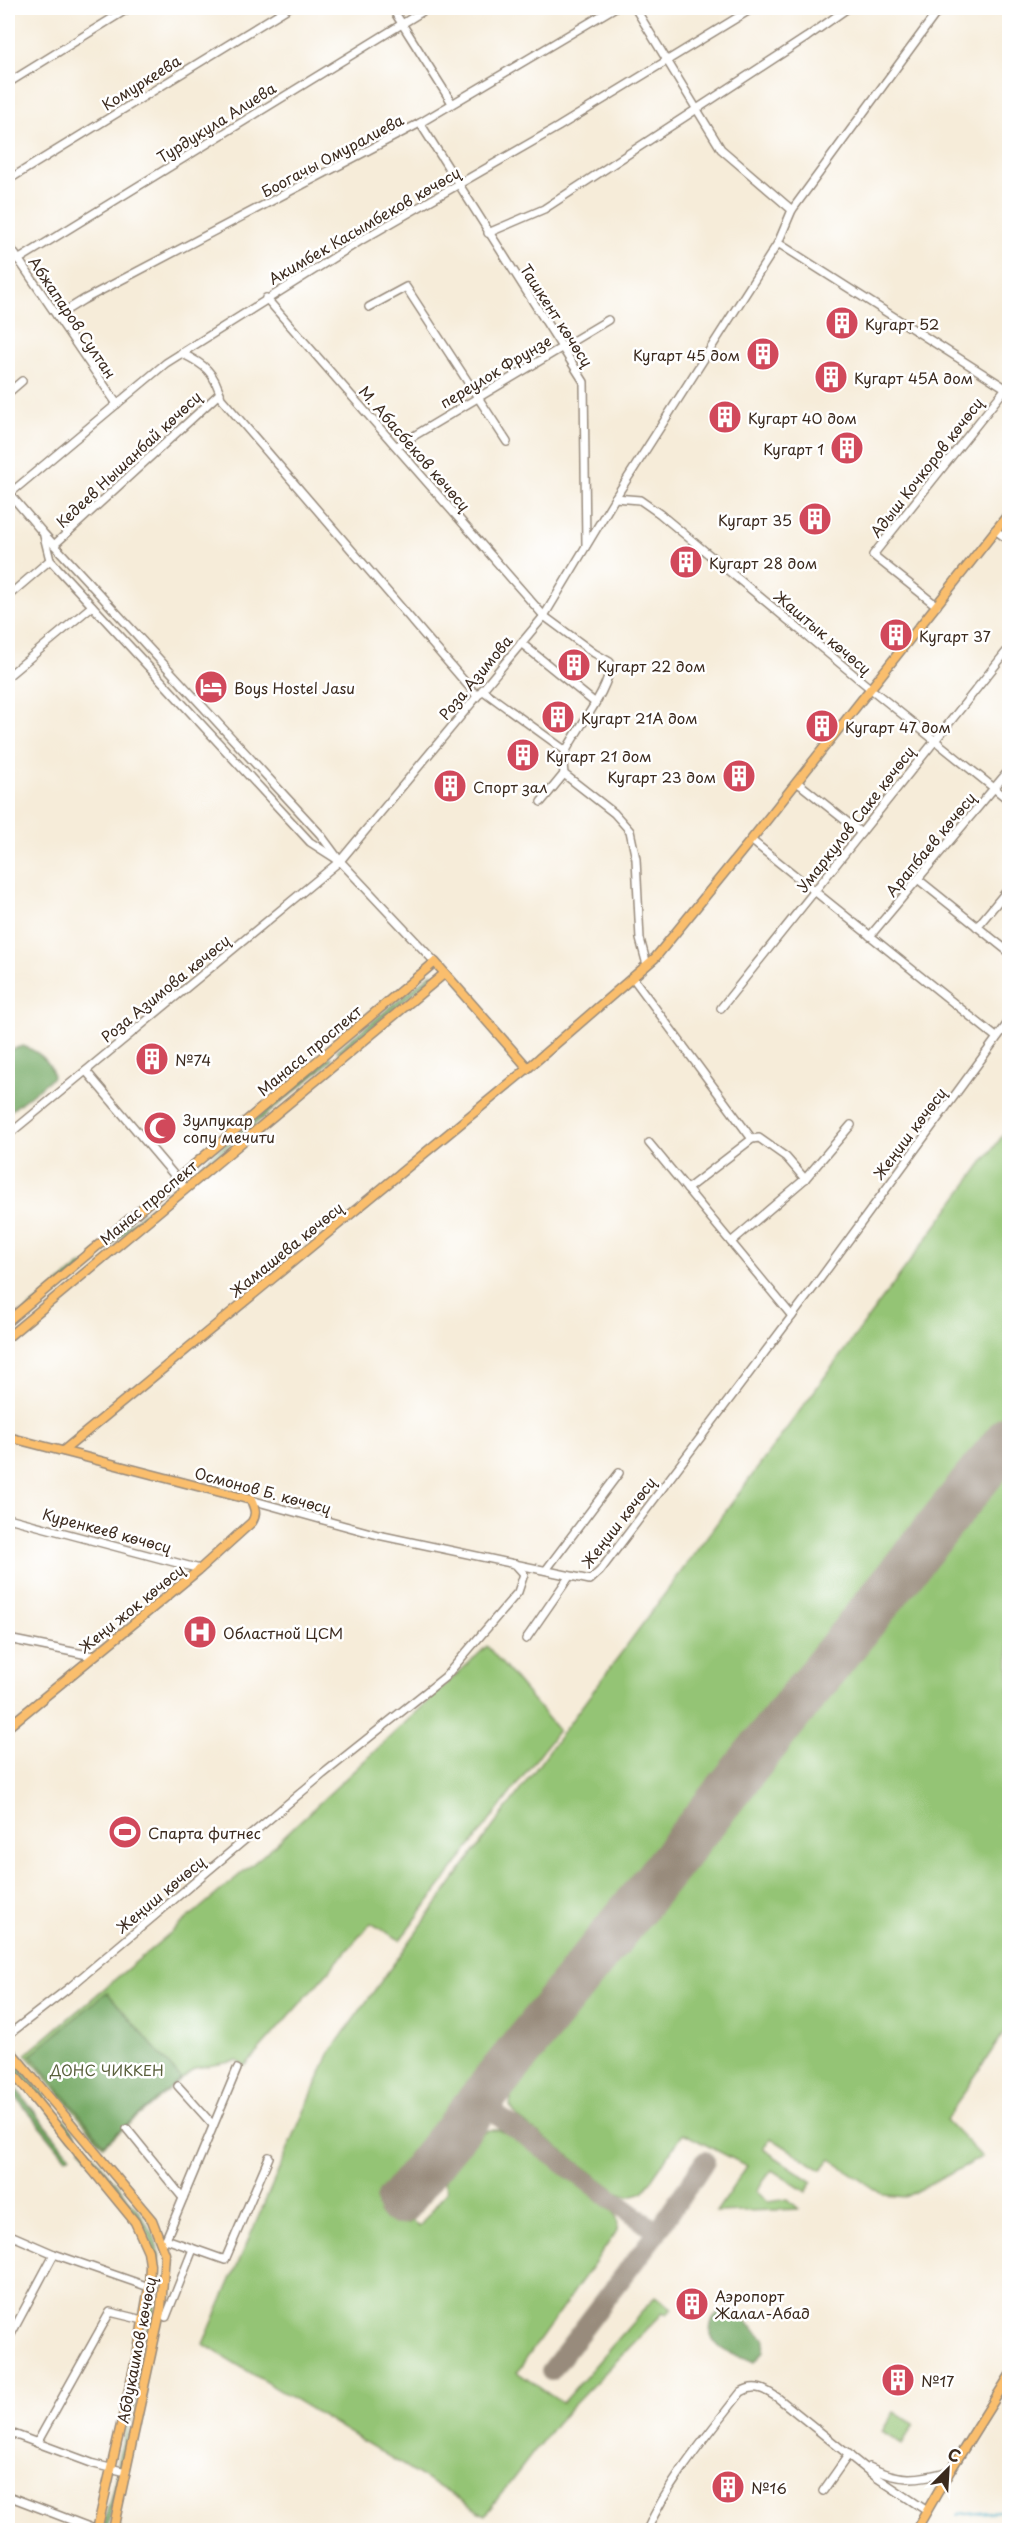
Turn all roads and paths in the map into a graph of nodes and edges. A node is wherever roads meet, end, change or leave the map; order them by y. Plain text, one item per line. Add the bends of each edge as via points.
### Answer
1 (129, 8) edge
2 (288, 8) edge
3 (392, 8) edge
4 (428, 8) edge
5 (614, 8) edge
6 (635, 8) edge
7 (753, 8) edge
8 (848, 8) edge
9 (940, 8) edge
10 (401, 23) junction
11 (666, 60) junction
12 (8, 83) edge
13 (452, 104) junction
14 (697, 110) junction
15 (420, 123) junction
16 (8, 180) edge
17 (459, 185) junction
18 (792, 210) junction
19 (488, 233) junction
20 (778, 243) junction
21 (8, 244) edge
22 (18, 260) junction
23 (266, 298) junction
24 (369, 307) dead end
25 (57, 316) junction
26 (608, 320) dead end
27 (560, 347) junction
28 (181, 353) junction
29 (22, 381) dead end
30 (1008, 389) edge
31 (8, 393) edge
32 (220, 393) junction
33 (478, 397) junction
34 (117, 404) junction
35 (507, 442) dead end
36 (397, 446) junction
37 (8, 494) edge
38 (615, 498) junction
39 (1010, 512) edge
40 (995, 530) junction
41 (44, 534) junction
42 (1010, 542) edge
43 (54, 545) junction
44 (586, 546) junction
45 (50, 560) junction
46 (8, 596) edge
47 (92, 606) junction
48 (937, 606) junction
49 (544, 616) junction
50 (521, 643) junction
51 (1010, 646) edge
52 (8, 676) edge
53 (871, 689) junction
54 (480, 693) junction
55 (594, 702) junction
56 (934, 740) junction
57 (566, 751) junction
58 (1010, 769) edge
59 (564, 774) junction
60 (797, 782) junction
61 (994, 788) junction
62 (1010, 801) edge
63 (541, 802) dead end
64 (861, 833) junction
65 (751, 840) junction
66 (340, 861) junction
67 (919, 880) junction
68 (1010, 887) edge
69 (815, 891) junction
70 (977, 927) junction
71 (870, 936) junction
72 (1010, 953) edge
73 (435, 962) junction
74 (647, 965) junction
75 (444, 974) junction
76 (633, 978) junction
77 (721, 1008) dead end
78 (1010, 1020) edge
79 (996, 1037) junction
80 (329, 1050) junction
81 (339, 1061) junction
82 (528, 1068) junction
83 (86, 1071) junction
84 (851, 1125) dead end
85 (8, 1135) edge
86 (753, 1139) junction
87 (649, 1143) dead end
88 (177, 1177) junction
89 (805, 1179) junction
90 (185, 1188) junction
91 (687, 1189) junction
92 (730, 1242) junction
93 (85, 1255) junction
94 (93, 1266) junction
95 (792, 1316) junction
96 (9, 1320) edge
97 (18, 1329) junction
98 (8, 1338) edge
99 (8, 1437) edge
100 (63, 1451) junction
101 (619, 1473) dead end
102 (251, 1500) junction
103 (8, 1518) edge
104 (513, 1562) junction
105 (200, 1569) junction
106 (546, 1570) junction
107 (569, 1577) junction
108 (8, 1639) edge
109 (526, 1639) dead end
110 (93, 1656) junction
111 (8, 1727) edge
112 (8, 2035) edge
113 (8, 2049) edge
114 (8, 2067) edge
115 (237, 2069) dead end
116 (178, 2086) dead end
117 (213, 2125) junction
118 (127, 2129) dead end
119 (83, 2135) junction
120 (72, 2145) junction
121 (269, 2157) dead end
122 (183, 2198) junction
123 (8, 2234) edge
124 (164, 2241) junction
125 (193, 2249) junction
126 (54, 2254) junction
127 (149, 2287) junction
128 (166, 2316) dead end
129 (143, 2320) junction
130 (8, 2340) edge
131 (1010, 2375) edge
132 (8, 2432) edge
133 (38, 2444) junction
134 (849, 2454) junction
135 (861, 2464) junction
136 (112, 2469) junction
137 (950, 2471) junction
138 (126, 2472) junction
139 (823, 2492) dead end
140 (8, 2496) edge
141 (927, 2511) junction
142 (97, 2530) edge
143 (113, 2530) edge
144 (647, 2530) edge
145 (916, 2530) edge

1 - 12 street
2 - 16 street, Комуркеева
3 - 10 street
4 - 10 street, Турдукула Алиева
5 - 13 street, Боогачы Омуралиева
6 - 11 street
7 - 11 street, Акимбек Касымбеков көчөсү
8 - 14 street
9 - 18 street, Роза Азимова
10 - 13 street
10 - 22 street, Турдукула Алиева
11 - 14 street
11 - 17 street, Акимбек Касымбеков көчөсү
13 - 15 street, Боогачы Омуралиева
14 - 18 street via 721,149
14 - 19 street via 544,208
15 - 17 street, Ташкент көчөсү
15 - 25 street, Боогачы Омуралиева
17 - 19 street, Ташкент көчөсү
17 - 23 street, Акимбек Касымбеков көчөсү
18 - 20 street, Роза Азимова
19 - 27 street, Ташкент көчөсү
20 - 30 street
20 - 38 street, Роза Азимова
21 - 22 street, Абжапаров Султан
22 - 25 street, Абжапаров Султан
23 - 28 street, Акимбек Касымбеков көчөсү
23 - 36 street, М. Абасбеков көчөсү
24 - 33 street via 406,288
25 - 34 street, Абжапаров Султан
26 - 27 street, переулок Фрунзе
27 - 33 street, переулок Фрунзе
27 - 44 street, Ташкент көчөсү via 584,382
28 - 32 street via 198,361 217,380
28 - 34 street, Акимбек Касымбеков көчөсү
29 - 31 street
30 - 48 street, Адыш Кочкоров көчөсү via 873,555
32 - 43 street, Кедеев Нышанбай көчөсү
32 - 54 street via 308,500
33 - 35 street
33 - 36 street, переулок Фрунзе
34 - 37 street, Акимбек Касымбеков көчөсү
36 - 49 street, М. Абасбеков көчөсү
37 - 41 street
38 - 44 street, Роза Азимова
38 - 53 street, Жаштык көчөсү via 640,500 660,514
39 - 40 main road, Жамашева көчөсү
40 - 42 street
40 - 48 main road, Жамашева көчөсү
41 - 43 street
41 - 45 street
43 - 66 street via 320,834
44 - 49 street, Роза Азимова
45 - 46 street
45 - 47 street
47 - 52 street
47 - 66 street via 310,842
48 - 53 main road, Жамашева көчөсү
49 - 50 street, Роза Азимова
49 - 55 street, М. Абасбеков көчөсү via 610,662 610,671
50 - 54 street, Роза Азимова
50 - 55 street
51 - 56 street, Умаркулов Саке көчөсү
53 - 56 street, Жаштык көчөсү
53 - 60 main road, Жамашева көчөсү
54 - 57 street
54 - 66 street, Роза Азимова
55 - 57 street
56 - 61 street, Жаштык көчөсү
56 - 64 street, Умаркулов Саке көчөсү
57 - 59 street
58 - 61 street, Арапбаев көчөсү
59 - 63 street
59 - 74 street via 614,813 630,831 636,859 640,939
60 - 64 street
60 - 65 main road, Жамашева көчөсү
61 - 62 street, Жаштык көчөсү
61 - 67 street, Арапбаев көчөсү
64 - 69 street, Умаркулов Саке көчөсү
65 - 69 street
65 - 74 main road, Жамашева көчөсү
66 - 73 street
66 - 83 street, Роза Азимова көчөсү
67 - 70 street
67 - 71 street, Арапбаев көчөсү
68 - 70 street
69 - 71 street
69 - 77 street, Умаркулов Саке көчөсү
70 - 72 street
71 - 79 street
73 - 75 main road
73 - 80 main road, Манаса проспект
74 - 76 main road, Жамашева көчөсү
75 - 81 main road, Манас проспект
75 - 82 main road
76 - 82 main road, Жамашева көчөсү
76 - 86 street
78 - 79 street, Жеңиш көчөсү
79 - 95 street, Жеңиш көчөсү
80 - 81 street
80 - 88 main road, Манаса проспект
81 - 90 main road, Манас проспект
82 - 100 main road, Жамашева көчөсү
83 - 85 street, Роза Азимова көчөсү
83 - 88 street
84 - 89 street
86 - 89 street via 759,1138 786,1156
86 - 91 street
87 - 91 street
88 - 90 street
88 - 93 main road, Манаса проспект
89 - 92 street
90 - 94 main road, Манас проспект
91 - 92 street
92 - 95 street
93 - 94 main road
93 - 96 main road, Манаса проспект
94 - 97 main road, Манас проспект
95 - 107 street, Жеңиш көчөсү via 600,1571 590,1580
96 - 97 main road
97 - 98 main road, Манас проспект
99 - 100 main road, Осмонов Б. көчөсү
100 - 102 main road, Осмонов Б. көчөсү
101 - 106 street
102 - 104 street, Осмонов Б. көчөсү via 378,1535
102 - 105 main road, Жеңи жок көчөсү via 255,1508 252,1522
103 - 105 street, Куренкеев көчөсү
104 - 106 street, Жеңиш көчөсү
104 - 112 street, Жеңиш көчөсү via 524,1574 518,1592 445,1677
105 - 110 main road, Жеңи жок көчөсү
106 - 107 street, Жеңиш көчөсү
107 - 109 street
108 - 110 street
110 - 111 main road, Жеңи жок көчөсү
112 - 113 street, Жеңиш көчөсү
113 - 119 main road, Абдукаимов көчөсү
114 - 120 main road, Абдукаимов көчөсү
115 - 117 street
116 - 117 street
117 - 122 street
118 - 122 street
119 - 120 main road
119 - 124 main road, Абдукаимов көчөсү via 152,2220
120 - 127 main road, Абдукаимов көчөсү via 143,2236 150,2265
121 - 125 street via 225,2260
122 - 124 street
123 - 126 street
124 - 125 street
124 - 138 main road, Абдукаимов көчөсү via 161,2308
125 - 128 street
126 - 127 street
126 - 130 street
127 - 129 main road, Абдукаимов көчөсү
129 - 133 street via 110,2312
129 - 136 main road, Абдукаимов көчөсү
131 - 137 main road
132 - 133 street
133 - 136 street
134 - 135 street
134 - 139 street
134 - 144 street via 778,2398 763,2389 749,2387 741,2392 675,2480
135 - 137 street via 904,2479
135 - 141 street
136 - 138 street
136 - 142 main road, Абдукаимов көчөсү
137 - 141 main road
138 - 143 main road, Абдукаимов көчөсү
140 - 142 street
141 - 145 main road

